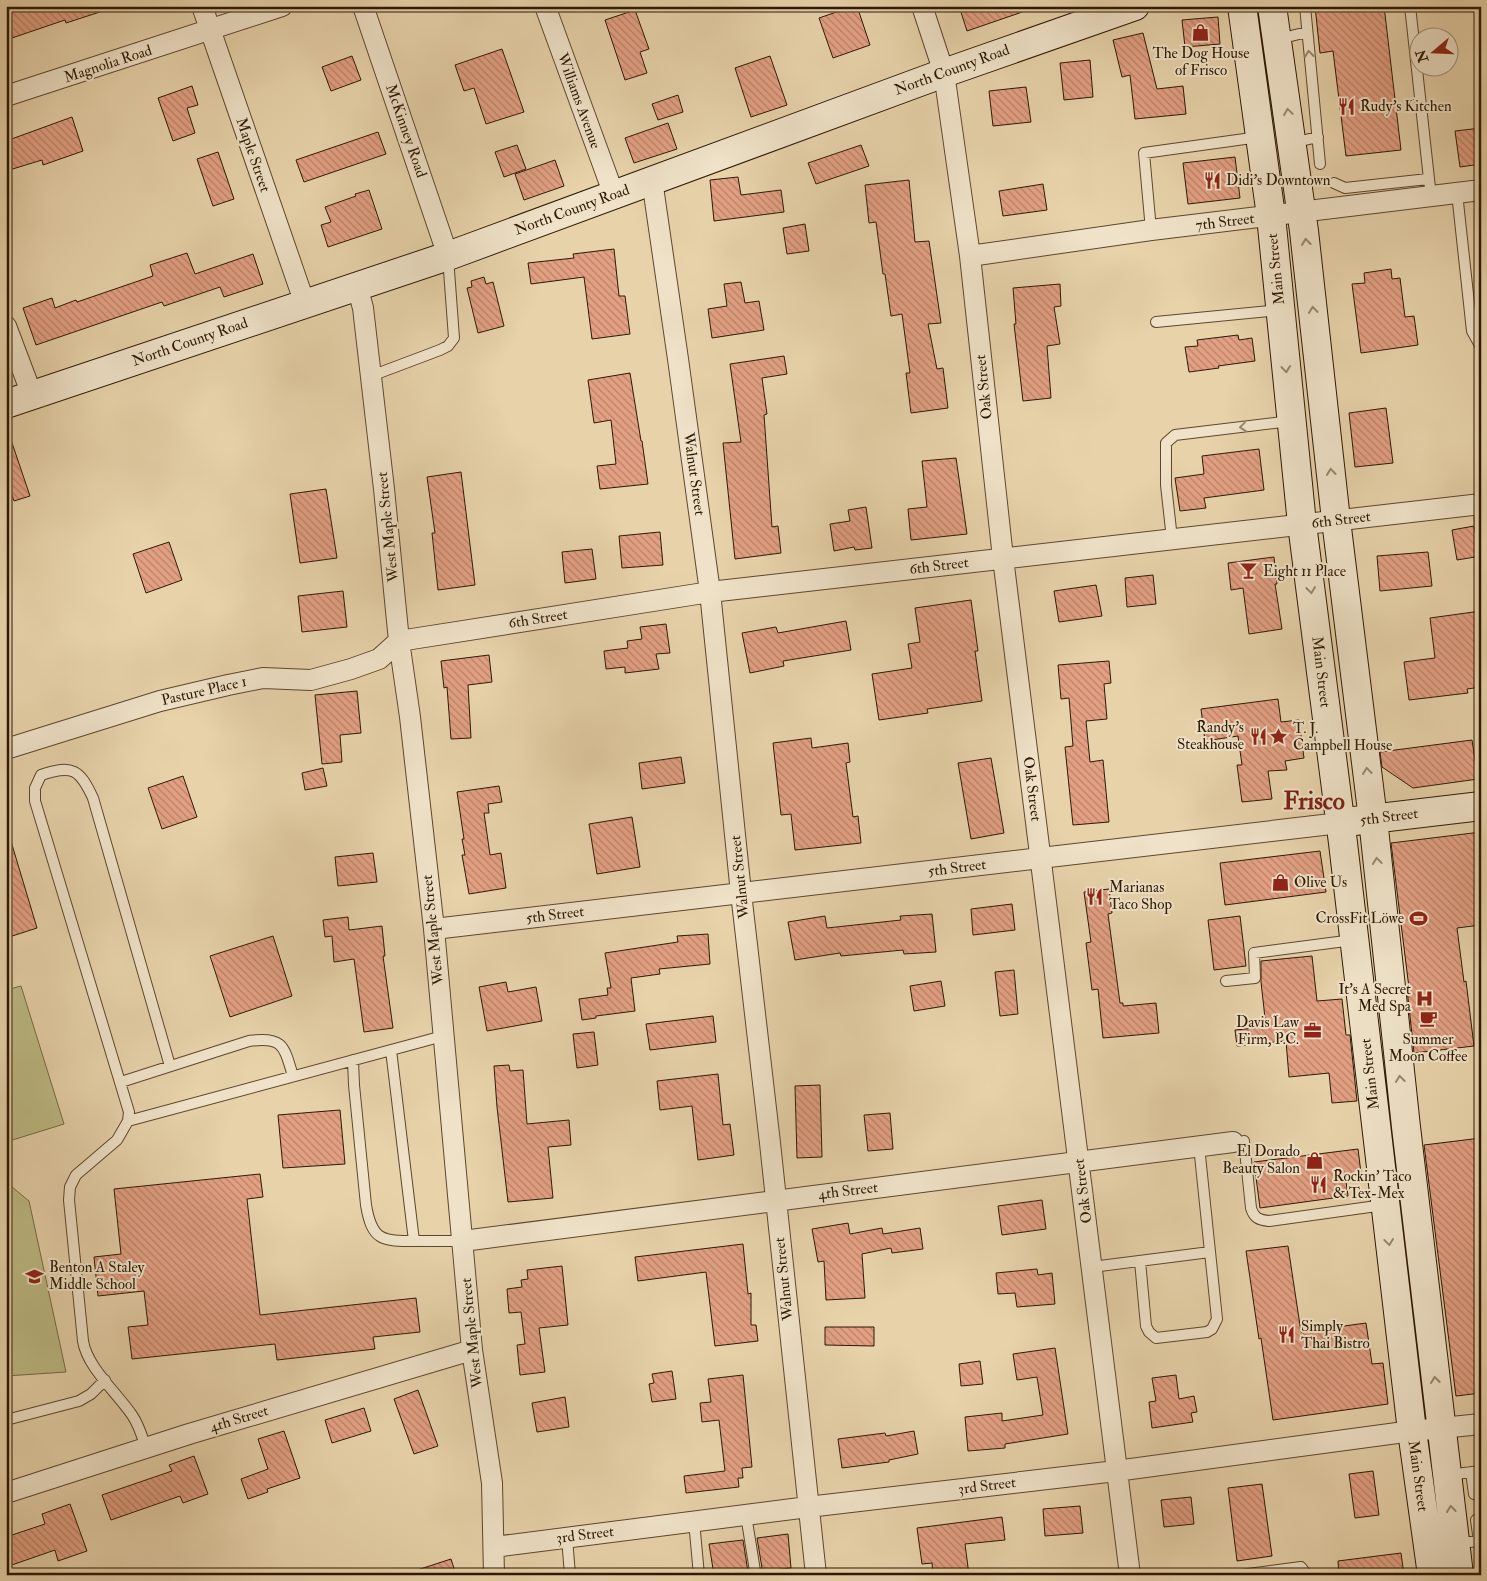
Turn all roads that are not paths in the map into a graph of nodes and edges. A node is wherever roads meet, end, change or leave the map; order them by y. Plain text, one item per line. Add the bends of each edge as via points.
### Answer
1 (202, 6) edge
2 (282, 6) edge
3 (363, 6) edge
4 (545, 6) edge
5 (922, 6) edge
6 (1135, 6) edge
7 (1242, 6) edge
8 (1272, 6) edge
9 (1306, 6) edge
10 (1410, 6) edge
11 (209, 31) junction
12 (1307, 32) junction
13 (1278, 40) junction
14 (944, 73) junction
15 (6, 96) edge
16 (1260, 137) junction
17 (1305, 140) junction
18 (1320, 164) dead end
19 (652, 180) junction
20 (1334, 183) dead end
21 (1430, 188) junction
22 (1481, 190) edge
23 (1457, 193) junction
24 (614, 195) junction
25 (1302, 212) junction
26 (1271, 216) junction
27 (1151, 230) junction
28 (448, 256) junction
29 (970, 256) junction
30 (357, 286) junction
31 (305, 304) junction
32 (1280, 310) junction
33 (1156, 322) dead end
34 (6, 326) edge
35 (1481, 347) edge
36 (371, 376) junction
37 (32, 396) junction
38 (6, 404) edge
39 (1292, 421) junction
40 (1479, 504) edge
41 (1336, 520) junction
42 (1302, 524) junction
43 (1481, 529) edge
44 (1172, 539) junction
45 (1003, 558) junction
46 (710, 592) junction
47 (399, 640) junction
48 (6, 749) edge
49 (1481, 806) edge
50 (1373, 819) junction
51 (1340, 823) junction
52 (1040, 858) junction
53 (741, 893) junction
54 (434, 929) junction
55 (1354, 940) junction
56 (1226, 981) dead end
57 (443, 1036) junction
58 (391, 1050) junction
59 (353, 1060) junction
60 (170, 1066) junction
61 (293, 1076) junction
62 (121, 1082) junction
63 (128, 1121) junction
64 (1239, 1141) joint
65 (1199, 1146) junction
66 (1079, 1162) junction
67 (776, 1200) junction
68 (1385, 1205) junction
69 (414, 1241) junction
70 (463, 1241) junction
71 (1210, 1252) junction
72 (1140, 1261) junction
73 (1092, 1266) junction
74 (472, 1350) junction
75 (105, 1380) junction
76 (6, 1420) edge
77 (1481, 1424) edge
78 (1441, 1428) junction
79 (1412, 1431) junction
80 (146, 1448) junction
81 (1116, 1471) junction
82 (1466, 1473) edge
83 (6, 1493) edge
84 (1474, 1494) dead end
85 (808, 1507) junction
86 (746, 1515) junction
87 (1476, 1520) dead end
88 (694, 1522) junction
89 (567, 1538) junction
90 (1471, 1542) edge
91 (494, 1547) junction
92 (494, 1575) edge
93 (570, 1575) edge
94 (700, 1575) edge
95 (758, 1575) edge
96 (816, 1575) edge
97 (1130, 1575) edge
98 (1241, 1575) edge
99 (1306, 1575) edge
100 (1432, 1575) edge
101 (1459, 1575) edge

1 - 11 street, Maple Street
2 - 11 street, Magnolia Road
3 - 28 street, McKinney Road
4 - 24 street, Williams Avenue
5 - 14 street, Oak Street
6 - 14 main road, North County Road
7 - 16 main road, Main Street
8 - 13 main road, Main Street
9 - 12 lane
10 - 21 lane
11 - 15 street, Magnolia Road
11 - 31 street, Maple Street
12 - 13 lane
17 -> 12 lane
17 -> 13 main road, Main Street
14 - 19 main road, North County Road
14 - 29 street, Oak Street
16 - 26 main road, Main Street
16 - 27 lane via 1144,153
17 - 18 lane
17 - 25 main road, Main Street
19 - 24 main road, North County Road
19 - 46 street, Walnut Street
20 - 21 lane via 1345,188
21 - 23 street, 7th Street
21 - 25 street, 7th Street
22 - 23 street, 7th Street
23 - 35 lane via 1472,331
24 - 28 main road, North County Road
25 - 26 street, 7th Street
41 -> 25 main road, Main Street
26 - 27 street, 7th Street
26 - 32 main road, Main Street
27 - 29 street, 7th Street
28 - 30 main road, North County Road
28 - 36 lane via 454,338 440,350
29 - 45 street, Oak Street
30 - 31 main road, North County Road
30 - 36 street, West Maple Street via 363,308
31 - 37 main road, North County Road
32 - 33 lane
32 -> 39 main road, Main Street
34 - 37 street
36 - 47 street, West Maple Street
37 - 38 main road, North County Road
39 - 42 main road, Main Street
39 -> 44 lane via 1175,435 1166,443 1166,484
40 - 41 street, 6th Street
40 - 43 lane
41 - 42 street, 6th Street
50 -> 41 main road, Main Street
42 - 44 street, 6th Street
42 -> 51 main road, Main Street
44 - 45 street, 6th Street
45 - 46 street, 6th Street
45 - 52 street, Oak Street
46 - 47 street, 6th Street
46 - 53 street, Walnut Street
47 - 48 street, Pasture Place 1 via 380,659 311,680 263,678 228,685 160,701
47 - 54 street, West Maple Street
49 - 50 main road, 5th Street
50 - 51 main road, 5th Street
78 -> 50 main road, Main Street
51 - 52 street, 5th Street
51 - 55 main road, Main Street
52 - 53 street, 5th Street
52 - 66 street, Oak Street
53 - 54 street, 5th Street
53 - 67 street, Walnut Street
54 - 57 street, West Maple Street
55 - 56 lane via 1254,953 1255,978
55 - 68 main road, Main Street
57 - 58 lane
57 - 70 street, West Maple Street
58 - 59 lane
58 - 69 lane
59 - 61 lane
59 - 69 lane via 369,1222 387,1240
60 - 61 lane via 265,1039 276,1042 284,1050
60 - 62 lane
60 - 62 lane via 93,798 84,778 72,770 57,769 41,775 35,788 35,801
61 - 63 lane
62 - 63 lane
63 - 75 lane via 117,1140 76,1175 70,1192 84,1350
64 - 65 street, 4th Street
64 - 68 lane via 1251,1208 1260,1220
65 - 66 street, 4th Street
65 - 71 lane
66 - 67 street, 4th Street
66 - 73 street, Oak Street
67 - 70 street, 4th Street
67 - 85 street, Walnut Street
68 -> 79 main road, Main Street
69 - 70 lane
70 - 74 street, West Maple Street
71 - 72 lane
71 - 72 lane via 1217,1319 1206,1332 1156,1338 1148,1332
72 - 73 lane
73 - 81 street, Oak Street
74 - 80 street, 4th Street
74 - 91 street, West Maple Street via 492,1483
75 - 76 lane via 79,1401
75 - 80 lane via 138,1425
77 - 78 street, 3rd Street
78 - 79 street, 3rd Street
78 - 82 main road, Main Street
79 - 81 street, 3rd Street
79 - 100 main road, Main Street
80 - 83 street, 4th Street
81 - 85 street, 3rd Street
81 - 97 street, Oak Street
82 - 84 lane
90 -> 82 main road, Main Street
85 - 86 street, 3rd Street
85 - 96 street, Walnut Street
86 - 88 street, 3rd Street
86 - 95 lane
87 - 90 lane
88 - 89 street, 3rd Street
88 - 94 lane
89 - 91 street, 3rd Street
89 - 93 lane
90 - 101 main road, Main Street
91 - 92 street, West Maple Street
98 - 99 lane via 1300,1567

